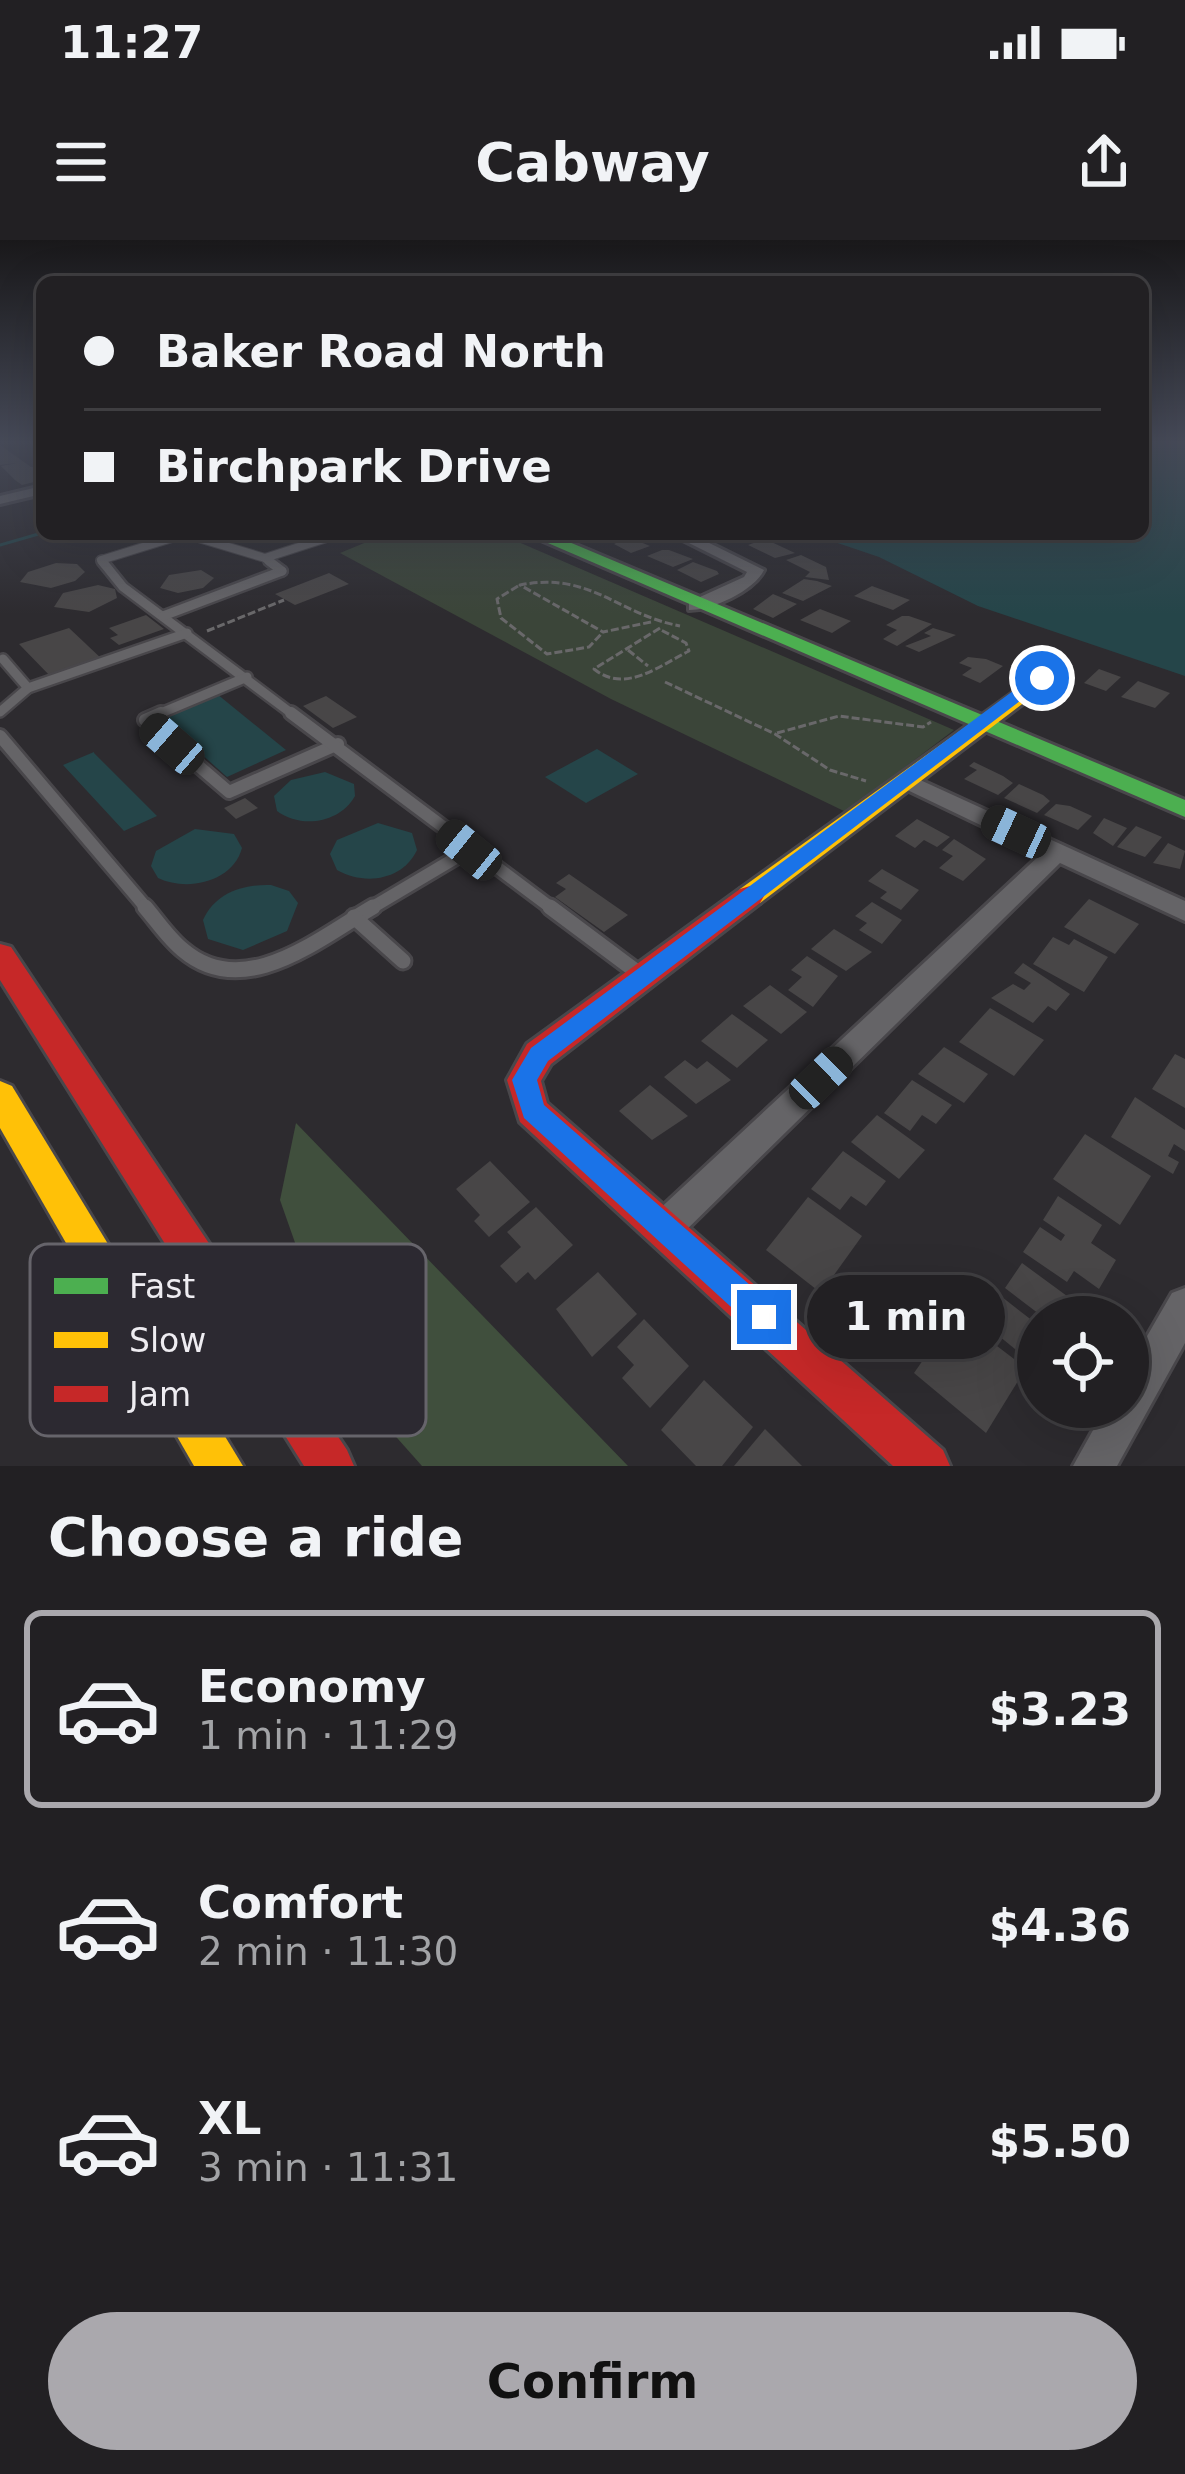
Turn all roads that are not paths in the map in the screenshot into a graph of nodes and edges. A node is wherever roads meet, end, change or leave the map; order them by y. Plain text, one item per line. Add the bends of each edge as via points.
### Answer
1 (166, 540) edge
2 (205, 540) edge
3 (320, 540) edge
4 (549, 540) edge
5 (692, 540) edge
6 (265, 558) junction
7 (692, 612) junction
8 (163, 616) junction
9 (190, 635) junction
10 (3, 659) edge
11 (247, 677) junction
12 (1042, 678) dead end
13 (28, 688) junction
14 (0, 712) edge
15 (982, 723) junction
16 (0, 736) edge
17 (338, 744) junction
18 (893, 783) junction
19 (1185, 809) edge
20 (469, 850) junction
21 (1057, 852) junction
22 (1185, 912) edge
23 (354, 917) junction
24 (0, 955) edge
25 (403, 961) dead end
26 (642, 976) junction
27 (0, 1096) edge
28 (665, 1227) junction
29 (88, 1244) edge
30 (187, 1244) edge
31 (1185, 1306) edge
32 (1149, 1370) edge
33 (1116, 1428) edge
34 (202, 1436) edge
35 (312, 1436) edge
36 (220, 1466) edge
37 (331, 1466) edge
38 (927, 1466) edge
39 (1094, 1466) edge

1 - 8 lane via 101,560
2 - 6 lane
3 - 6 lane
4 - 7 main road via 642,580
5 - 7 street via 756,570
6 - 8 lane via 282,571
7 - 15 main road
8 - 9 lane
9 - 11 lane
9 - 13 lane
10 - 13 lane
11 - 17 lane
11 - 17 lane via 145,720 229,792
12 - 15 main road
13 - 14 lane
15 - 18 main road
15 - 19 main road
16 - 23 lane via 184,952 222,970 268,968
17 - 20 lane
18 - 21 street
18 - 26 main road
20 - 23 lane
20 - 26 lane
21 - 22 street
21 - 28 street
23 - 25 lane
24 - 30 main road
26 - 28 main road via 539,1054 524,1080 532,1111
27 - 29 main road
28 - 38 main road
31 - 32 street
33 - 39 street
34 - 36 main road
35 - 37 main road

